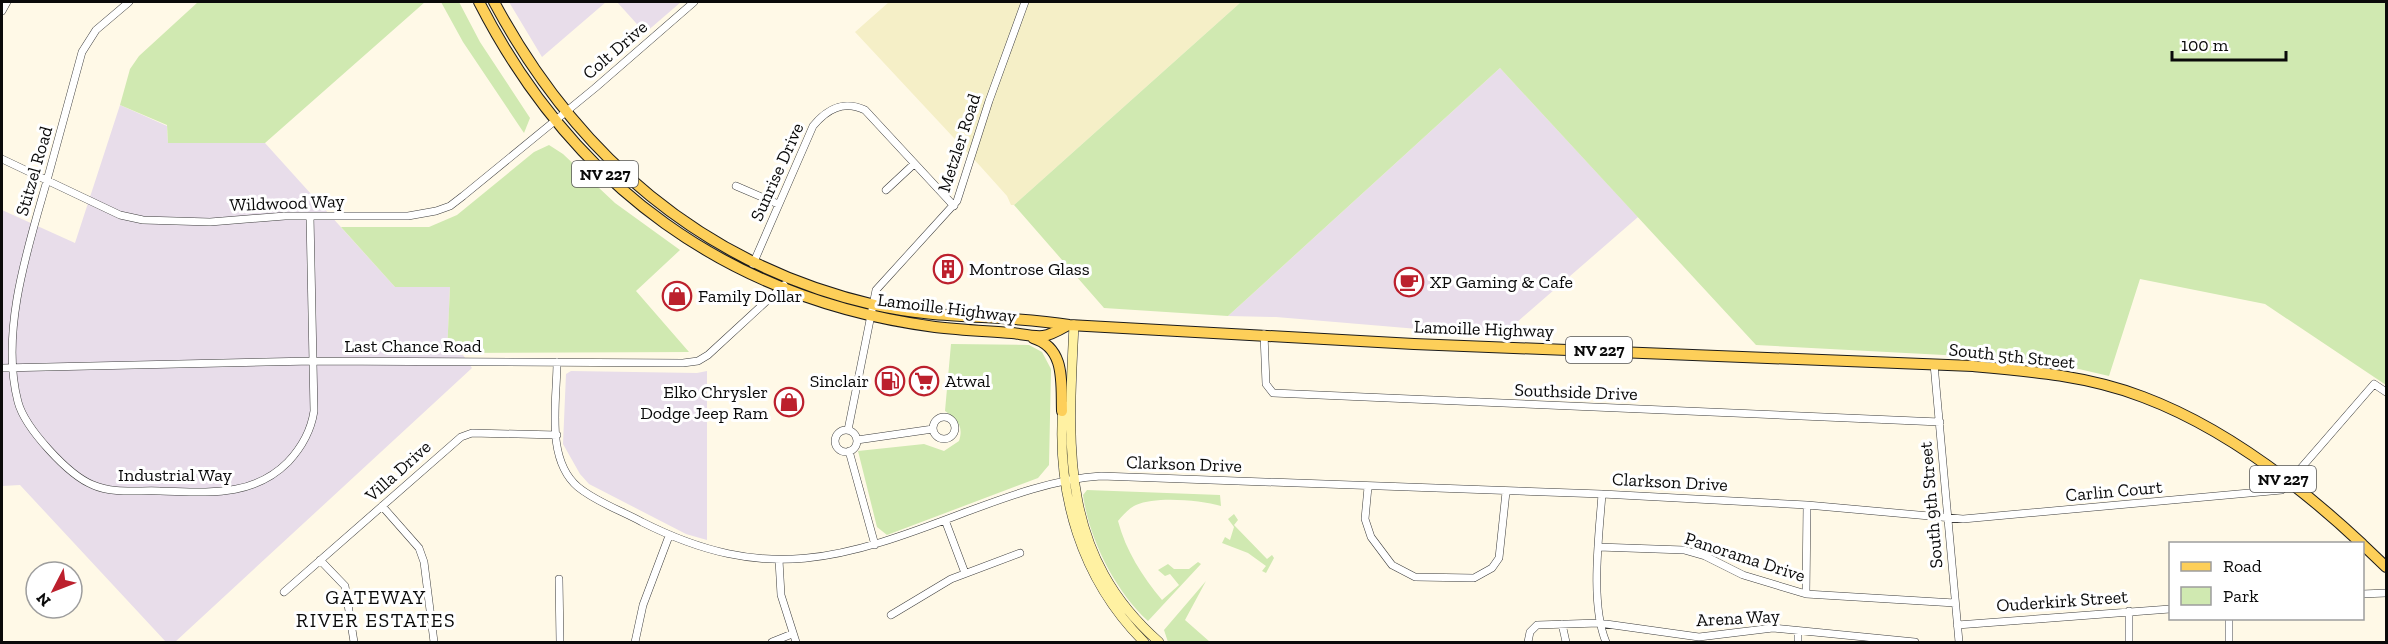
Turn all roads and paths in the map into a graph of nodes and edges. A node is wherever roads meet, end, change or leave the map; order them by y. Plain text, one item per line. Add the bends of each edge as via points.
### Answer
1 (7, 2) edge
2 (129, 2) edge
3 (479, 2) edge
4 (494, 2) edge
5 (694, 2) edge
6 (1024, 2) edge
7 (2, 11) edge
8 (565, 112) junction
9 (555, 121) junction
10 (2, 159) edge
11 (915, 164) junction
12 (46, 181) junction
13 (736, 186) dead end
14 (886, 190) dead end
15 (778, 204) junction
16 (954, 206) junction
17 (310, 216) junction
18 (754, 261) junction
19 (749, 273) junction
20 (793, 278) junction
21 (781, 288) junction
22 (874, 305) junction
23 (872, 316) junction
24 (1072, 325) junction
25 (989, 331) junction
26 (1264, 334) junction
27 (313, 361) junction
28 (557, 362) junction
29 (1934, 364) junction
30 (2, 368) edge
31 (15, 368) junction
32 (2386, 392) edge
33 (1062, 411) junction
34 (1940, 422) junction
35 (933, 429) dead end
36 (848, 430) junction
37 (556, 435) junction
38 (857, 440) junction
39 (849, 451) junction
40 (1068, 481) junction
41 (1368, 486) junction
42 (2285, 486) junction
43 (1506, 492) junction
44 (1602, 494) junction
45 (1807, 505) junction
46 (382, 506) junction
47 (1948, 518) junction
48 (945, 520) junction
49 (669, 536) junction
50 (2359, 542) edge
51 (875, 544) junction
52 (2364, 546) edge
53 (1598, 547) junction
54 (1020, 553) dead end
55 (320, 560) junction
56 (779, 560) junction
57 (2386, 567) edge
58 (965, 573) junction
59 (560, 579) dead end
60 (284, 592) dead end
61 (2386, 593) edge
62 (1806, 594) junction
63 (2364, 594) edge
64 (1955, 603) junction
65 (2169, 609) edge
66 (2129, 611) junction
67 (891, 615) dead end
68 (2229, 620) edge
69 (1599, 623) junction
70 (1562, 624) junction
71 (1957, 625) junction
72 (1798, 631) junction
73 (792, 634) junction
74 (1145, 640) edge
75 (354, 642) edge
76 (434, 642) edge
77 (560, 642) edge
78 (635, 642) edge
79 (772, 642) edge
80 (796, 642) edge
81 (1159, 642) edge
82 (1528, 642) edge
83 (1566, 642) edge
84 (1606, 642) edge
85 (1798, 642) edge
86 (1915, 642) edge
87 (1959, 642) edge
88 (2129, 642) edge
89 (2229, 642) edge

1 - 7 street
2 - 12 street, Stitzel Road via 96,30 82,52
3 - 9 main road, Lamoille Highway / NV 227 via 513,62
4 - 8 main road, Lamoille Highway / NV 227 via 516,43
5 - 8 street, Colt Drive
6 - 16 street, Metzler Road via 988,101 962,192
8 - 9 street, Colt Drive
8 - 18 main road, Lamoille Highway / NV 227 via 640,189 693,227
9 - 17 street, Wildwood Way via 450,206 408,216
9 - 19 main road, Lamoille Highway / NV 227 via 593,164 632,198 691,241
10 - 12 street, Wildwood Way
11 - 14 street
11 - 15 street, Sunrise Drive via 865,110 845,105 833,108 813,126
11 - 16 street, Sunrise Drive
12 - 17 street, Wildwood Way via 120,215 143,220 210,222
12 - 31 street, Stitzel Road via 14,314
13 - 15 street
15 - 18 street, Sunrise Drive
16 - 22 street, Metzler Road via 880,284
17 - 27 street, Industrial Way
18 - 19 street, Sunrise Drive
18 - 20 main road, Lamoille Highway / NV 227
19 - 21 main road, Lamoille Highway / NV 227
20 - 21 street, Last Chance Road
20 - 22 main road, Lamoille Highway / NV 227
21 - 23 main road, Lamoille Highway / NV 227
21 - 28 street, Last Chance Road via 698,361
22 - 23 street, Metzler Road
22 - 24 main road, Lamoille Highway / NV 227
23 - 25 main road, Lamoille Highway / NV 227
23 - 36 street, Metzler Road
24 - 25 main road, Lamoille Highway / NV 227 via 1043,336
24 - 26 main road, Lamoille Highway / NV 227
24 - 33 main road
24 - 40 main road
25 - 33 main road via 1030,337 1052,348 1059,363
26 - 29 main road, Lamoille Highway / NV 227 via 1414,344
26 - 34 street, Southside Drive via 1266,384 1273,393
27 - 28 street, Last Chance Road
27 - 31 street, Last Chance Road
27 - 31 street, Industrial Way via 314,411 308,435 271,477 255,486 226,492 107,490 92,485 30,428 17,399
28 - 37 street, Clarkson Drive
29 - 34 street, South 9th Street
29 - 42 main road, South 5th Street / NV 227 via 2061,375 2143,397 2198,423 2262,463
30 - 31 street, Last Chance Road
32 - 42 street via 2374,384
33 - 40 main road via 1061,452
34 - 47 street, South 9th Street
35 - 38 street
36 - 38 street
36 - 39 street via 838,433 836,443 839,449
37 - 46 street, Villa Drive via 472,433 461,437
37 - 49 street, Clarkson Drive via 559,459 577,487
38 - 39 street
39 - 51 street
40 - 41 street, Clarkson Drive via 1101,476
40 - 48 street, Clarkson Drive via 1007,497
40 - 74 main road via 1096,559
41 - 43 street, Clarkson Drive
41 - 43 street via 1365,519 1371,537 1392,565 1415,577 1474,578 1492,568 1499,558
42 - 47 street, Carlin Court
42 - 50 main road, South 5th Street / NV 227
43 - 44 street, Clarkson Drive
44 - 45 street, Clarkson Drive
44 - 53 street
45 - 47 street, Clarkson Drive
45 - 62 street
46 - 55 street, Villa Drive
46 - 76 street via 422,555
47 - 64 street, South 9th Street
48 - 51 street, Clarkson Drive
48 - 58 street
49 - 56 street, Clarkson Drive via 710,550
49 - 78 street via 643,605
51 - 56 street, Clarkson Drive via 819,558
52 - 57 main road, South 5th Street / NV 227
53 - 62 street, Panorama Drive via 1684,550 1743,575
53 - 69 street
54 - 58 street
55 - 60 street, Villa Drive
55 - 75 street via 345,586
56 - 73 street via 781,595
58 - 67 street
59 - 77 street
61 - 63 street
62 - 64 street, Panorama Drive
64 - 71 street, South 9th Street
65 - 66 street, Ouderkirk Street
66 - 71 street, Ouderkirk Street
66 - 88 street
68 - 89 street
69 - 70 street, Arena Way
69 - 72 street, Arena Way via 1699,637 1760,628
69 - 84 street
70 - 82 street, Arena Way via 1534,627
70 - 83 street
71 - 87 street, South 9th Street
72 - 85 street
72 - 86 street, Arena Way
73 - 79 street
73 - 80 street
74 - 81 main road

